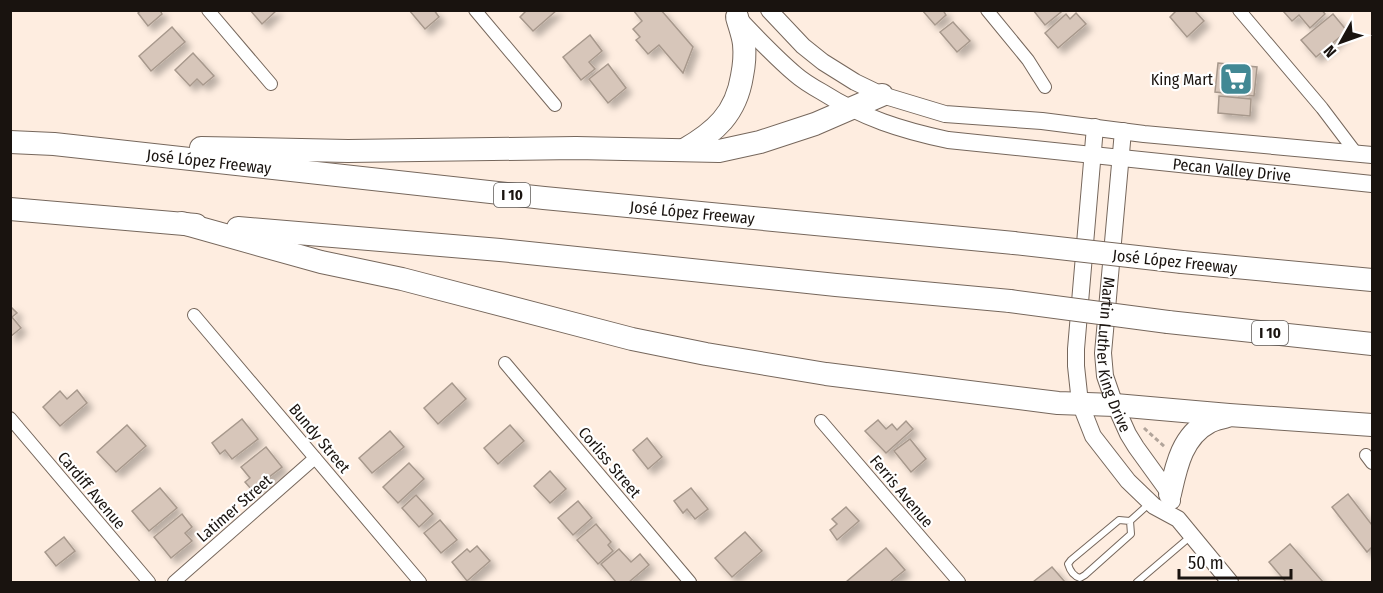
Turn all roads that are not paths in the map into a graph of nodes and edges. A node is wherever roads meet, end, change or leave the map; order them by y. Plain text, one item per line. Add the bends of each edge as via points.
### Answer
1 (208, 10) edge
2 (769, 10) edge
3 (987, 10) edge
4 (1239, 10) edge
5 (477, 11) edge
6 (735, 14) edge
7 (271, 84) dead end
8 (1045, 87) dead end
9 (882, 95) junction
10 (555, 105) dead end
11 (849, 109) junction
12 (1095, 127) junction
13 (1123, 131) junction
14 (10, 142) edge
15 (54, 144) junction
16 (684, 150) junction
17 (1364, 154) edge
18 (1092, 155) junction
19 (1121, 159) junction
20 (1372, 184) edge
21 (10, 209) edge
22 (182, 223) junction
23 (1372, 280) edge
24 (194, 315) dead end
25 (1372, 344) edge
26 (505, 363) dead end
27 (1080, 403) junction
28 (1115, 405) junction
29 (1229, 415) junction
30 (10, 418) edge
31 (821, 421) dead end
32 (1372, 425) edge
33 (315, 459) junction
34 (1161, 498) junction
35 (1130, 521) junction
36 (1191, 536) junction
37 (1145, 580) edge
38 (149, 582) edge
39 (174, 582) edge
40 (420, 582) edge
41 (690, 582) edge
42 (959, 582) edge
43 (1137, 582) edge
44 (1230, 582) edge

1 - 7 street
2 - 9 main road via 823,62
3 - 8 street
4 - 17 street
5 - 10 street
6 - 11 main road via 797,76
6 - 16 highway via 744,44 740,91 720,123
9 - 11 highway
9 - 12 main road via 945,114
11 - 16 highway via 760,142 719,151
11 - 18 main road via 948,140
12 - 13 main road
12 - 18 main road, Martin Luther King Drive
13 - 17 main road, Pecan Valley Drive
13 - 19 main road, Martin Luther King Drive
14 - 15 highway, José López Freeway / I 10
15 - 16 highway via 348,151
15 - 23 highway, José López Freeway / I 10, bridge via 544,198
18 - 19 main road, Pecan Valley Drive
18 - 27 main road, Martin Luther King Drive via 1076,349
19 - 20 main road, Pecan Valley Drive
19 - 28 main road, Martin Luther King Drive via 1103,353 1105,376
21 - 22 highway, I 10
22 - 25 highway, I 10, bridge via 1010,301
22 - 27 highway via 321,262 696,352 826,374
24 - 33 street, Bundy Street
26 - 41 street, Corliss Street
27 - 28 highway
27 - 34 main road, Martin Luther King Drive via 1094,436 1128,481
28 - 29 highway
28 - 34 main road, Martin Luther King Drive
29 - 32 highway
29 - 34 highway via 1210,422 1186,444
30 - 38 street, Cardiff Avenue
31 - 42 street, Ferris Avenue
33 - 39 street, Latimer Street
33 - 40 street, Bundy Street
34 - 35 lane
34 - 36 main road, Martin Luther King Drive
35 - 35 lane via 1119,520 1071,560 1068,564 1075,576 1085,575 1131,534
36 - 37 lane
36 - 44 main road, Martin Luther King Drive
37 - 43 lane

